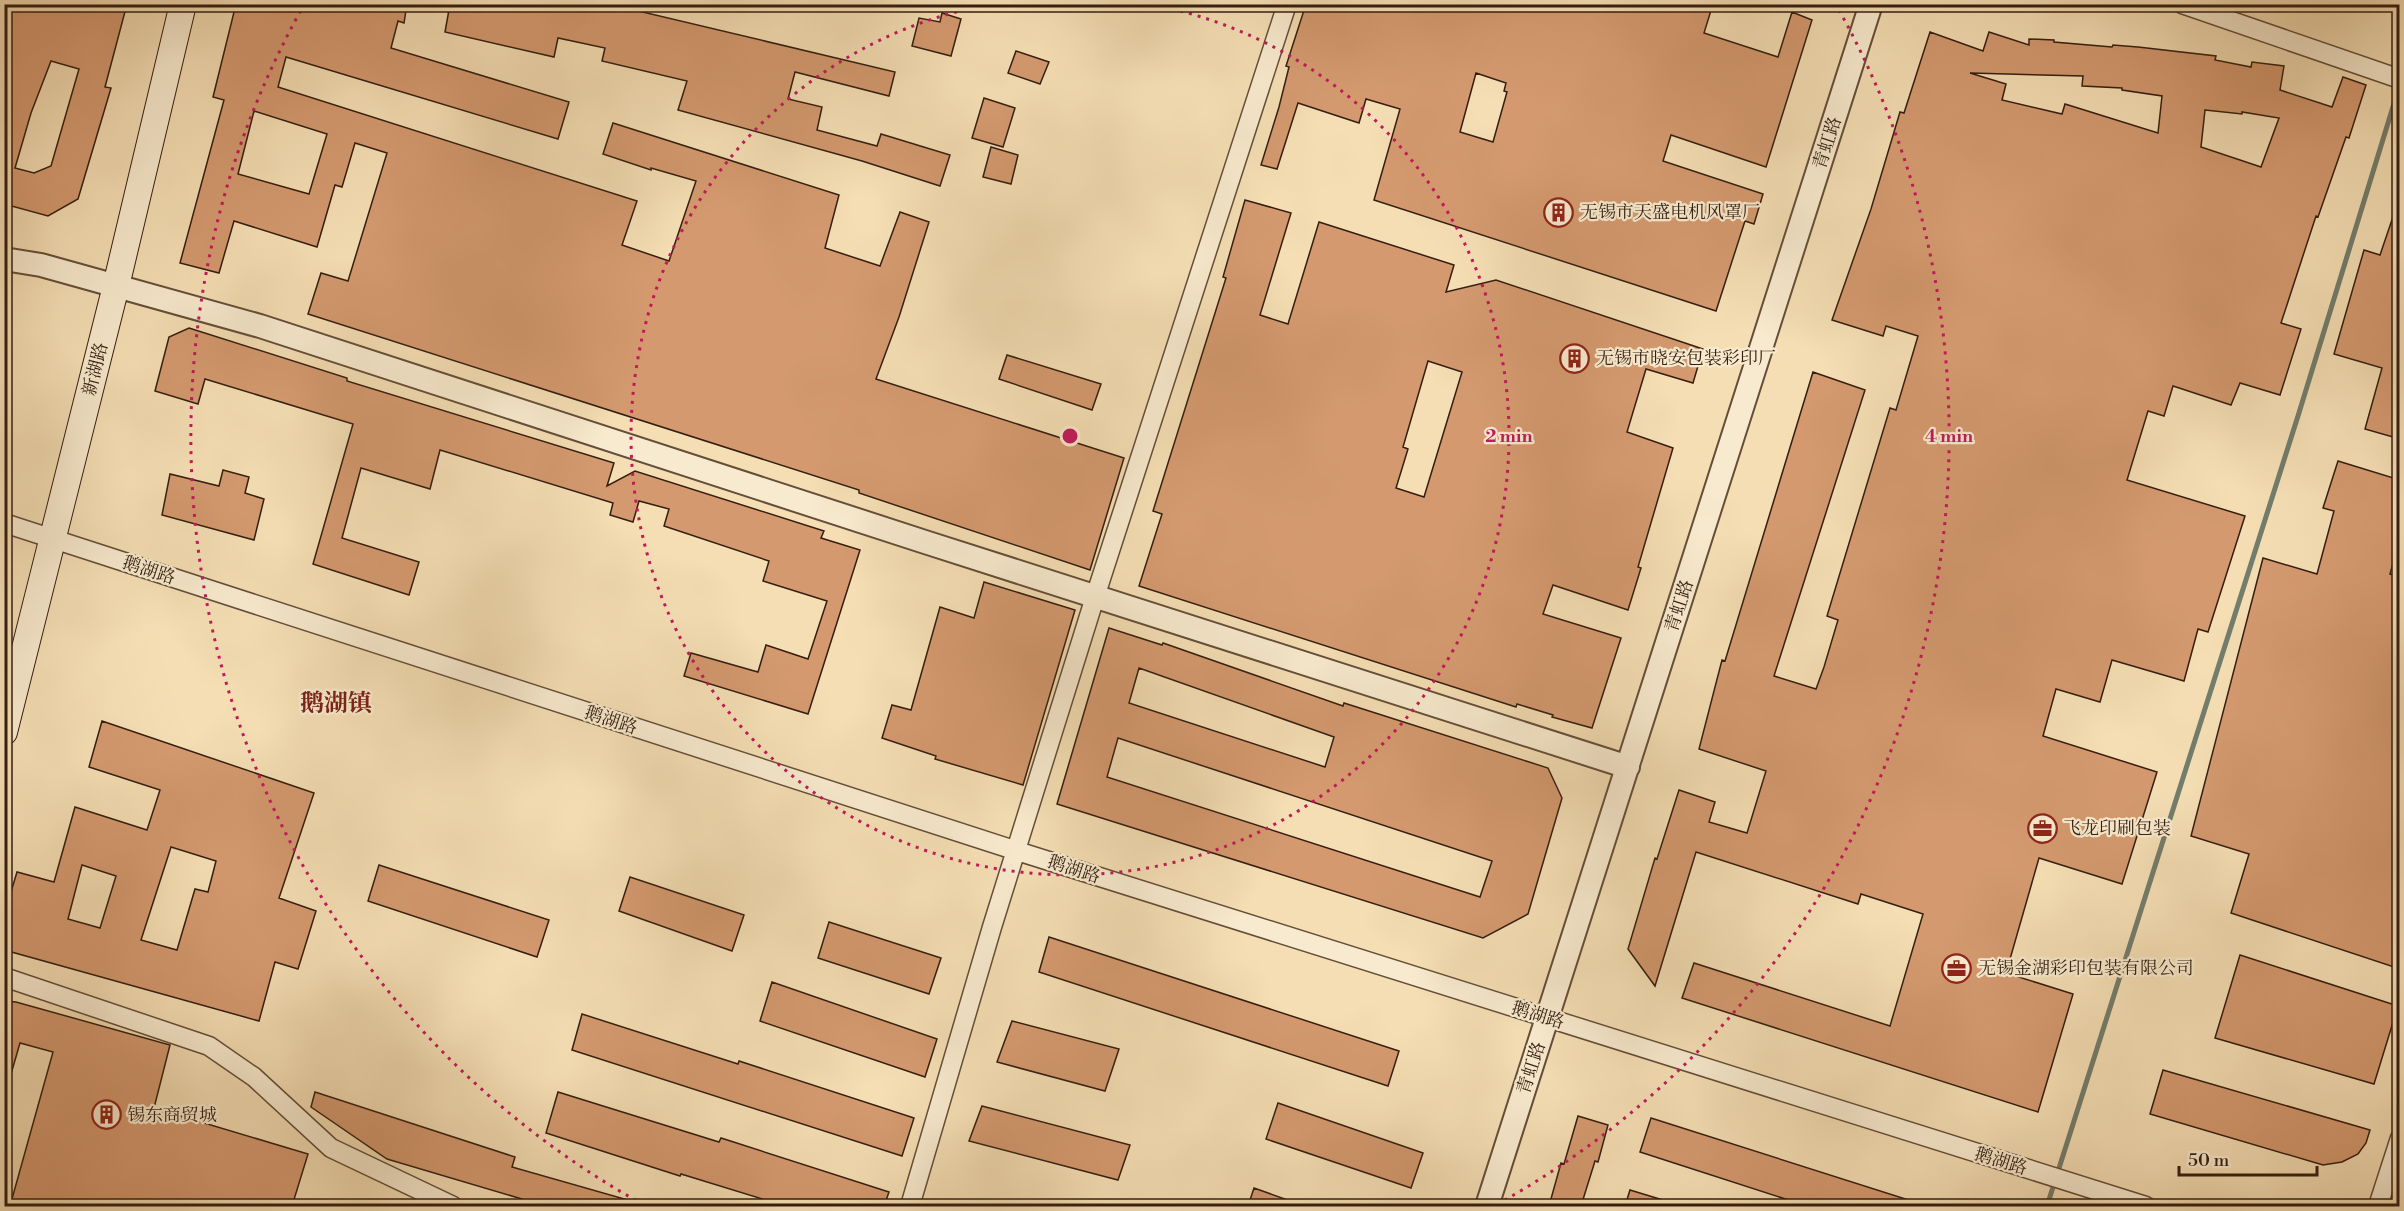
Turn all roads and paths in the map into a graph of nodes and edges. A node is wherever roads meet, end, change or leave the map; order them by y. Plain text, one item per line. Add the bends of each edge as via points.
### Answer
1 (183, 4) edge
2 (1287, 4) edge
3 (1871, 4) edge
4 (2182, 4) edge
5 (2394, 77) edge
6 (4, 259) edge
7 (116, 286) junction
8 (4, 523) edge
9 (51, 539) junction
10 (1095, 597) junction
11 (4, 732) edge
12 (1628, 767) junction
13 (1017, 851) junction
14 (4, 977) edge
15 (1547, 1018) junction
16 (2400, 1138) edge
17 (453, 1206) edge
18 (910, 1206) edge
19 (1487, 1206) edge
20 (2146, 1206) edge
21 (2378, 1206) edge

1 - 7 main road, 新湖路
2 - 10 street
3 - 12 street, 青虹路
4 - 5 street
6 - 7 street
7 - 9 main road, 新湖路
7 - 10 street via 260,326
8 - 9 street, 鹅湖路
9 - 11 main road, 新湖路
9 - 13 street, 鹅湖路
10 - 12 street
10 - 13 street
12 - 15 street, 青虹路
13 - 15 street, 鹅湖路
13 - 18 street
14 - 17 street via 209,1046 254,1077 331,1148
15 - 19 street, 青虹路
15 - 20 street, 鹅湖路
16 - 21 street

